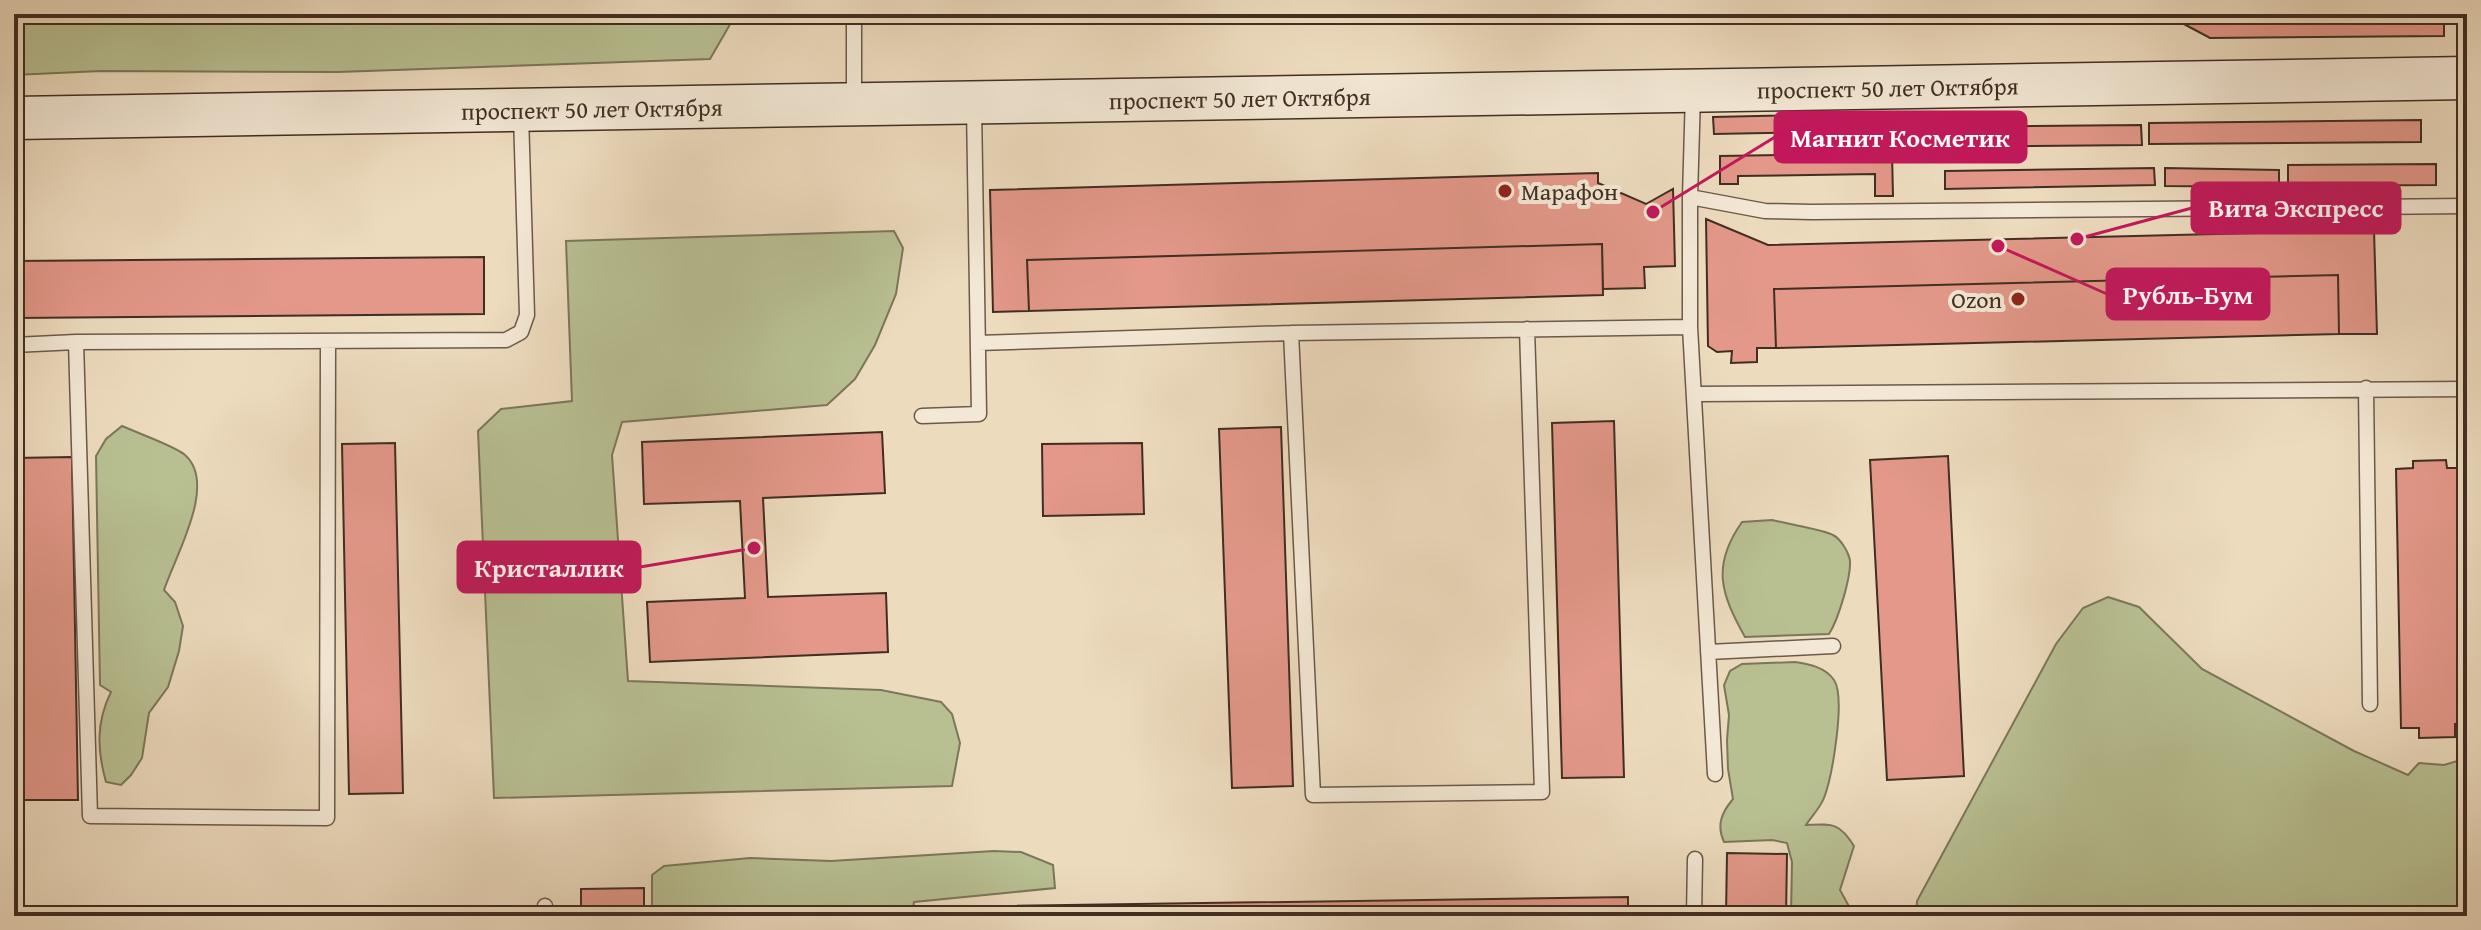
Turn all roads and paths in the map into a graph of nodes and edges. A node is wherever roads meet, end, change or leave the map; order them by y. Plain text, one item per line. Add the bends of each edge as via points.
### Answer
1 (854, 14) edge
2 (2467, 78) edge
3 (1693, 92) junction
4 (974, 103) junction
5 (854, 105) junction
6 (521, 111) junction
7 (14, 118) edge
8 (1690, 197) junction
9 (2467, 206) edge
10 (1690, 327) junction
11 (1527, 329) junction
12 (1291, 333) junction
13 (76, 342) junction
14 (328, 342) junction
15 (978, 343) junction
16 (14, 345) edge
17 (2366, 388) junction
18 (2467, 389) edge
19 (1695, 394) junction
20 (922, 416) dead end
21 (1833, 646) dead end
22 (1708, 652) junction
23 (2370, 704) dead end
24 (1715, 774) dead end
25 (1695, 859) dead end
26 (1694, 916) edge

1 - 5 lane
2 - 3 street, проспект 50 лет Октября
3 - 4 street, проспект 50 лет Октября
3 - 8 lane
4 - 5 street, проспект 50 лет Октября
4 - 15 lane
5 - 6 street, проспект 50 лет Октября
6 - 7 street, проспект 50 лет Октября
6 - 14 lane via 527,315 521,332 506,340
8 - 9 lane via 1765,211 1812,212
8 - 10 lane
10 - 11 lane
10 - 19 lane
11 - 12 lane
11 - 12 lane via 1542,792 1313,795
12 - 15 lane
13 - 14 lane
13 - 14 lane via 90,816 327,818
13 - 16 lane
15 - 20 lane via 979,414
17 - 18 lane
17 - 19 lane
17 - 23 lane
19 - 22 lane
21 - 22 lane
22 - 24 lane
25 - 26 lane

